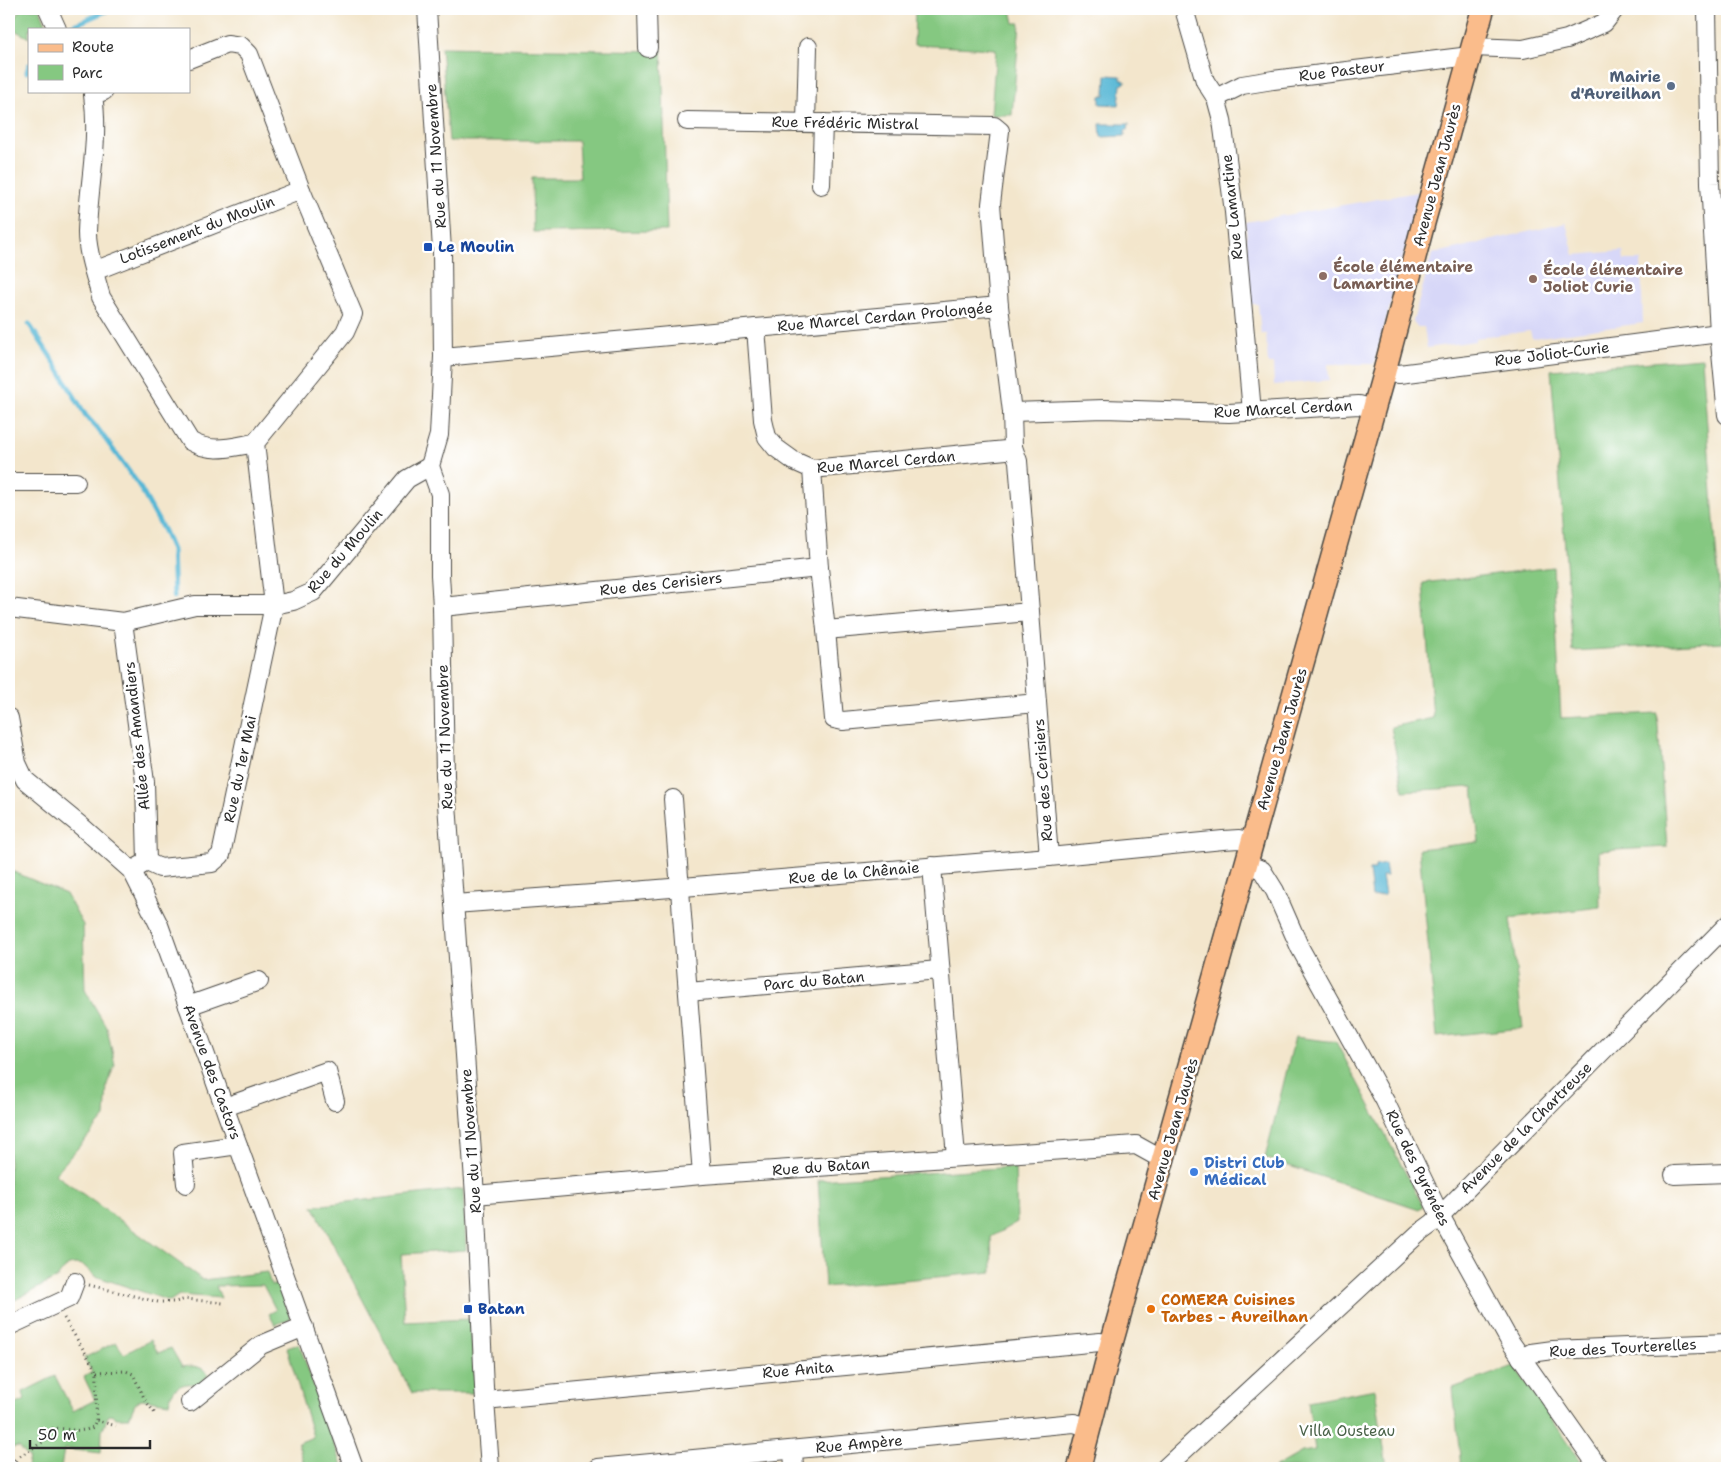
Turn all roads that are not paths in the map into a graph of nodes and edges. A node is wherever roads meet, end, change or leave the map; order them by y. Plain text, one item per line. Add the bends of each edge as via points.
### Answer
1 (48, 9) edge
2 (427, 9) edge
3 (647, 9) edge
4 (1184, 9) edge
5 (1483, 9) edge
6 (1615, 9) edge
7 (1707, 9) edge
8 (56, 28) edge
9 (808, 47) dead end
10 (648, 48) dead end
11 (1471, 52) junction
12 (190, 59) edge
13 (95, 93) edge
14 (1216, 98) junction
15 (688, 121) dead end
16 (815, 123) junction
17 (822, 185) dead end
18 (301, 190) junction
19 (94, 271) junction
20 (999, 306) junction
21 (756, 328) junction
22 (1723, 332) edge
23 (443, 357) junction
24 (1384, 373) junction
25 (1374, 409) junction
26 (1012, 412) junction
27 (1252, 412) junction
28 (1727, 414) edge
29 (256, 443) junction
30 (1013, 447) junction
31 (430, 466) junction
32 (812, 470) junction
33 (9, 482) edge
34 (76, 482) dead end
35 (819, 568) junction
36 (274, 605) junction
37 (442, 606) junction
38 (9, 608) edge
39 (1030, 612) junction
40 (123, 622) junction
41 (826, 630) junction
42 (1037, 704) junction
43 (9, 718) edge
44 (17, 777) edge
45 (672, 799) dead end
46 (1254, 842) junction
47 (1049, 857) junction
48 (147, 862) junction
49 (1248, 864) junction
50 (932, 866) junction
51 (132, 871) junction
52 (679, 887) junction
53 (454, 904) junction
54 (1727, 925) edge
55 (939, 970) junction
56 (259, 981) dead end
57 (688, 992) junction
58 (188, 1006) junction
59 (335, 1101) dead end
60 (225, 1107) junction
61 (238, 1145) junction
62 (956, 1157) junction
63 (1163, 1160) junction
64 (1727, 1173) edge
65 (702, 1175) junction
66 (1674, 1175) dead end
67 (186, 1184) dead end
68 (475, 1194) junction
69 (1440, 1215) junction
70 (75, 1282) road end
71 (9, 1326) edge
72 (304, 1327) junction
73 (1727, 1343) edge
74 (1111, 1345) junction
75 (1521, 1358) junction
76 (485, 1400) junction
77 (190, 1402) dead end
78 (1089, 1428) junction
79 (793, 1450) junction
80 (354, 1468) edge
81 (490, 1468) edge
82 (598, 1468) edge
83 (794, 1468) edge
84 (1080, 1468) edge
85 (1165, 1468) edge
86 (1599, 1468) edge

1 - 8 street
2 - 23 street, Rue du 11 Novembre via 442,250
3 - 10 street
4 - 14 street, Rue Lamartine via 1205,81
5 - 11 main road, Avenue Jean Jaurès
6 - 11 street, Rue Pasteur via 1604,23 1567,39 1523,49
7 - 22 street via 1710,183
9 - 16 street
11 - 14 street, Rue Pasteur via 1242,85
11 - 24 main road, Avenue Jean Jaurès
12 - 18 street via 227,44 241,46 249,54
13 - 19 street via 87,236
14 - 27 street, Rue Lamartine via 1234,212
15 - 16 street, Rue Frédéric Mistral
16 - 17 street
16 - 20 street, Rue Frédéric Mistral via 994,126 1000,130 991,204
18 - 19 street, Lotissement du Moulin
18 - 29 street via 352,314 345,332
19 - 29 street via 102,297 190,441 212,449
20 - 21 street, Rue Marcel Cerdan Prolongée
20 - 26 street, Rue Marcel Cerdan Prolongée
21 - 23 street
21 - 32 street, Rue Marcel Cerdan via 767,437 776,448
22 - 24 street, Rue Joliot-Curie via 1398,374
22 - 28 street
23 - 31 street, Rue du 11 Novembre via 439,435
24 - 25 main road, Avenue Jean Jaurès
25 - 27 street, Rue Marcel Cerdan via 1359,405
25 - 46 main road, Avenue Jean Jaurès
26 - 27 street, Rue Marcel Cerdan via 1104,409
26 - 30 street
29 - 36 street
30 - 32 street, Rue Marcel Cerdan
30 - 39 street, Rue des Cerisiers via 1018,462
31 - 36 street, Rue du Moulin via 406,479 312,592 294,601
31 - 37 street, Rue du 11 Novembre via 440,494
32 - 35 street
33 - 34 street
35 - 37 street, Rue des Cerisiers
35 - 41 street, Rue des Cerisiers
36 - 40 street, Rue du Moulin via 195,606
36 - 48 street, Rue du 1er Mai via 222,855 212,863 160,868
37 - 53 street, Rue du 11 Novembre via 445,776
38 - 40 street, Rue du Moulin
39 - 41 street
39 - 42 street, Rue des Cerisiers
40 - 48 street, Allée des Amandiers via 145,782
41 - 42 street, Rue des Cerisiers via 834,719 843,721
42 - 47 street, Rue des Cerisiers
43 - 44 street, Avenue des Castors
44 - 51 street, Avenue des Castors via 81,826
45 - 52 street
46 - 47 street, Rue de la Chênaie via 1231,839
46 - 49 main road, Avenue Jean Jaurès
47 - 50 street, Rue de la Chênaie
48 - 51 street
49 - 63 main road, Avenue Jean Jaurès
49 - 69 street, Rue des Pyrénées via 1262,870 1275,892 1300,948 1385,1101
50 - 52 street, Rue de la Chênaie
50 - 55 street
51 - 58 street, Avenue des Castors via 159,926
52 - 53 street, Rue de la Chênaie
52 - 57 street
53 - 68 street, Rue du 11 Novembre
54 - 69 street, Avenue de la Chartreuse
55 - 57 street, Parc du Batan
55 - 62 street
56 - 58 street
57 - 65 street
58 - 60 street, Avenue des Castors
59 - 60 street via 327,1071
60 - 61 street, Avenue des Castors
61 - 67 street via 183,1153
61 - 72 street, Avenue des Castors
62 - 63 street, Rue du Batan via 1136,1145
62 - 65 street, Rue du Batan
63 - 74 main road, Avenue Jean Jaurès
64 - 66 street
65 - 68 street, Rue du Batan
68 - 76 street, Rue du 11 Novembre
69 - 75 street, Rue des Pyrénées
69 - 85 street, Avenue de la Chartreuse
70 - 71 street via 69,1298
72 - 77 street via 261,1345
72 - 80 street, Avenue des Castors
73 - 75 street, Rue des Tourterelles via 1552,1350
74 - 76 street, Rue Anita via 1100,1342
74 - 78 main road, Avenue Jean Jaurès
75 - 86 street, Rue des Pyrénées
76 - 81 street, Rue du 11 Novembre
78 - 79 street, Rue Ampère via 1074,1423
78 - 84 main road, Avenue Jean Jaurès
79 - 82 street, Rue Ampère
79 - 83 street

